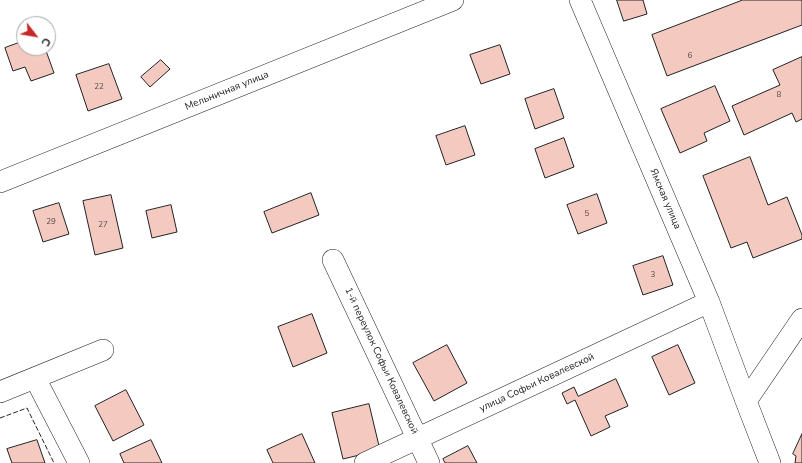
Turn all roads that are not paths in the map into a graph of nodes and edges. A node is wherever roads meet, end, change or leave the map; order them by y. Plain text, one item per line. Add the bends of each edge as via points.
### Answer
1 (454, 0) edge
2 (580, 0) edge
3 (0, 182) edge
4 (333, 260) dead end
5 (709, 302) junction
6 (802, 319) edge
7 (103, 350) dead end
8 (35, 378) junction
9 (0, 392) edge
10 (746, 401) junction
11 (418, 438) junction
12 (79, 463) edge
13 (365, 463) edge
14 (429, 463) edge
15 (770, 463) edge

1 - 3 street, Мельничная улица
2 - 5 street, Ямская улица
4 - 11 street, 1-й переулок Софьи Ковалевской
5 - 10 street, Ямская улица
5 - 11 street, улица Софьи Ковалевской
6 - 10 street
7 - 8 street
8 - 9 street
8 - 12 street
10 - 15 street, Ямская улица
11 - 13 street, улица Софьи Ковалевской
11 - 14 street, 1-й переулок Софьи Ковалевской

